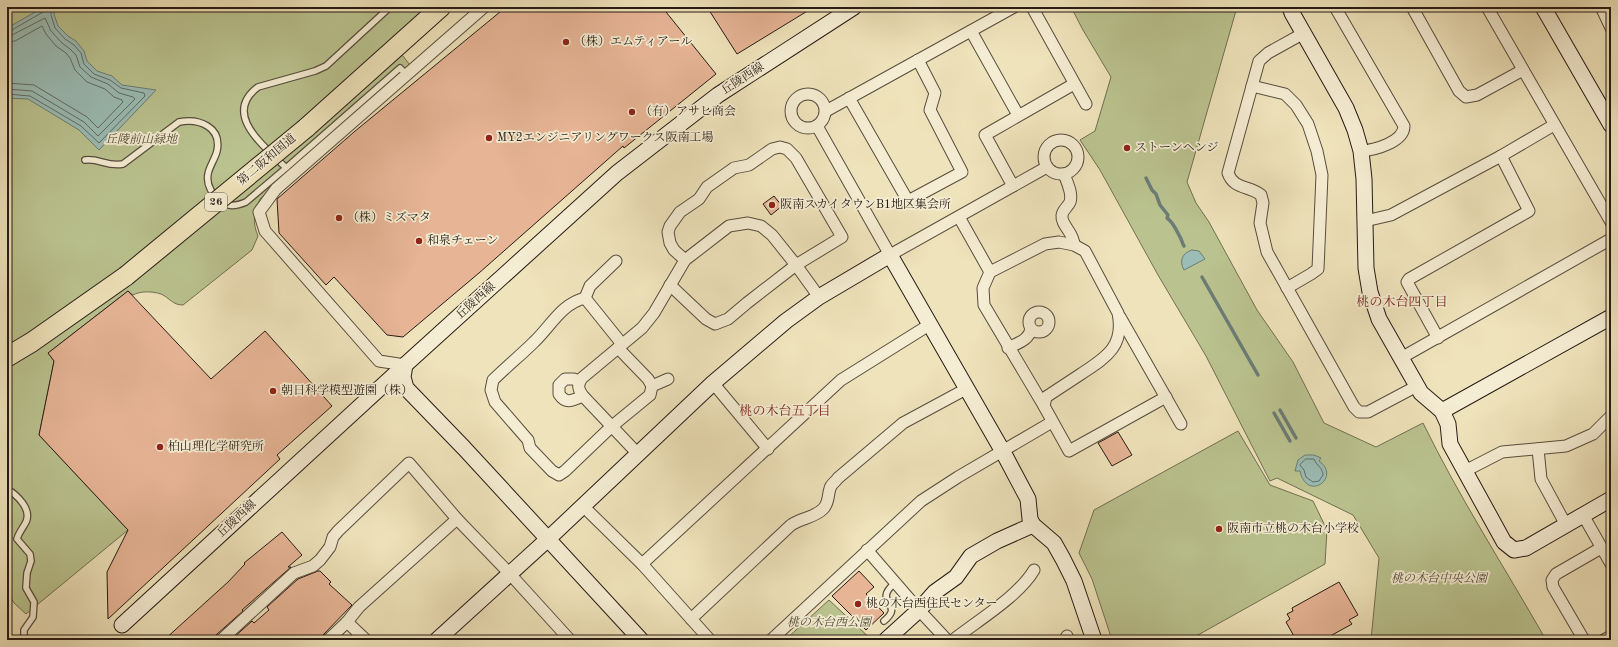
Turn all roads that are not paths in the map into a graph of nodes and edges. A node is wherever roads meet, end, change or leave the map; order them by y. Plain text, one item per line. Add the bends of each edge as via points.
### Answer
1 (390, 7) edge
2 (441, 7) edge
3 (484, 7) edge
4 (854, 7) edge
5 (1014, 7) edge
6 (1032, 7) edge
7 (1290, 7) edge
8 (1335, 7) edge
9 (1412, 7) edge
10 (1487, 7) edge
11 (1543, 7) edge
12 (1601, 7) edge
13 (1611, 28) edge
14 (971, 31) junction
15 (1304, 33) junction
16 (918, 60) junction
17 (1523, 70) junction
18 (407, 75) junction
19 (1074, 84) junction
20 (1252, 86) junction
21 (850, 98) junction
22 (1086, 104) dead end
23 (826, 111) junction
24 (1018, 115) junction
25 (1554, 125) junction
26 (1611, 125) edge
27 (817, 126) junction
28 (1361, 151) junction
29 (1501, 156) junction
30 (85, 160) dead end
31 (1047, 167) junction
32 (286, 168) junction
33 (1064, 174) junction
34 (1013, 186) junction
35 (959, 217) junction
36 (1364, 221) junction
37 (1611, 222) edge
38 (1611, 239) edge
39 (1074, 245) junction
40 (890, 255) junction
41 (685, 260) junction
42 (616, 261) dead end
43 (796, 265) junction
44 (990, 272) junction
45 (670, 285) junction
46 (1287, 288) junction
47 (819, 297) junction
48 (585, 298) junction
49 (1118, 313) junction
50 (1611, 317) edge
51 (930, 325) junction
52 (1031, 329) dead end
53 (1438, 338) junction
54 (620, 346) junction
55 (1008, 348) junction
56 (7, 357) edge
57 (1401, 358) junction
58 (405, 365) junction
59 (668, 379) dead end
60 (579, 382) junction
61 (713, 383) junction
62 (652, 386) junction
63 (1417, 386) junction
64 (966, 389) junction
65 (583, 396) junction
66 (1166, 397) junction
67 (1044, 406) junction
68 (1442, 411) junction
69 (1611, 416) edge
70 (1052, 422) junction
71 (1181, 424) dead end
72 (611, 427) junction
73 (768, 449) junction
74 (1538, 449) junction
75 (1002, 450) junction
76 (638, 454) junction
77 (1465, 471) junction
78 (7, 489) edge
79 (1611, 500) edge
80 (583, 506) junction
81 (1583, 516) junction
82 (457, 519) junction
83 (1033, 524) junction
84 (1566, 525) junction
85 (548, 539) junction
86 (1601, 548) junction
87 (867, 550) junction
88 (642, 564) junction
89 (1611, 564) edge
90 (1034, 570) dead end
91 (510, 574) junction
92 (896, 583) junction
93 (919, 610) junction
94 (691, 619) junction
95 (884, 621) dead end
96 (347, 622) junction
97 (122, 625) dead end
98 (1611, 636) edge
99 (564, 638) edge
100 (24, 640) edge
101 (221, 640) edge
102 (328, 640) edge
103 (366, 640) edge
104 (437, 640) edge
105 (641, 640) edge
106 (710, 640) edge
107 (772, 640) edge
108 (886, 640) edge
109 (947, 640) edge
110 (952, 640) edge
111 (1094, 640) edge
112 (1584, 640) edge
113 (1604, 640) edge

1 - 32 lane via 326,66 258,87 247,98 244,112 247,127
2 - 56 highway, 第二阪和国道 / 26, bridge via 306,128 126,276
3 - 18 street
4 - 58 street, 丘陵西線 via 718,95 617,173
5 - 14 street
6 - 19 street
7 - 15 street
8 - 28 street via 1404,126 1400,137 1371,151
9 - 17 street via 1459,91 1466,97 1477,95
10 - 17 street
11 - 26 street
12 - 13 street
14 - 16 street
14 - 24 street
15 - 20 street via 1268,53 1259,61
15 - 28 street via 1346,108
16 - 21 street
16 - 21 street via 935,93 930,110 962,172 908,201
17 - 25 street
18 - 32 lane via 400,68
18 - 58 street via 276,189 259,212 265,231 379,361
19 - 22 street
19 - 24 street
20 - 46 street via 1228,173 1235,184 1255,190 1261,195 1263,203 1260,223 1267,252
20 - 46 street via 1285,94 1296,105 1308,124 1322,175 1318,269
21 - 23 street
23 - 27 street via 822,122
23 - 27 street via 821,99 810,94 802,95 793,104 791,112 795,122 805,128
24 - 34 street via 985,135
25 - 29 street
25 - 37 street
27 - 40 street
28 - 36 street
29 - 36 street via 1391,215
29 - 53 street via 1529,211 1407,282
30 - 32 lane via 97,160 115,166 123,164 179,122 190,120 206,125 214,133 217,152 208,173 208,183 212,192 228,206 246,202
31 - 33 street via 1053,172
31 - 33 street via 1044,158 1047,147 1054,141 1065,141 1075,147 1078,158 1074,168
31 - 34 street
33 - 39 street via 1070,202 1062,217 1072,235
34 - 35 street
35 - 40 street
35 - 44 street
36 - 57 street via 1370,292 1379,319
38 - 53 street
39 - 44 street via 1059,242 1044,244
39 - 49 street via 1084,251
40 - 47 street
40 - 51 street
41 - 43 street via 729,226 748,223 760,226 772,235
41 - 43 street via 674,250 668,232 680,212 699,199 707,187 734,168 749,165 772,149 780,147 787,149 796,158 842,237
41 - 45 street
42 - 48 street via 590,286
43 - 45 street via 728,319 715,324 706,319
43 - 47 street
44 - 55 street via 983,288 984,305
45 - 54 street via 646,323
46 - 63 street via 1359,412 1368,412
47 - 61 street via 786,321
48 - 54 street
48 - 72 street via 569,305 556,316 542,334 493,380 491,390 495,402 528,440 530,448 559,475
49 - 66 street
49 - 67 street via 1118,338 1105,358 1046,397
50 - 68 street
51 - 64 street
51 - 73 street via 841,380
52 - 55 street via 1024,340
53 - 57 street
54 - 60 street
54 - 62 street
55 - 67 street
57 - 63 street
58 - 85 street via 403,377 406,388
58 - 97 street, 丘陵西線
59 - 62 street
60 - 65 street via 579,391
60 - 65 street via 565,379 559,386 559,394 569,401
61 - 73 street
61 - 76 street
62 - 72 street via 650,395
63 - 68 street via 1421,393
64 - 75 street
64 - 94 street via 897,428 831,485 827,504 822,510 791,525
65 - 72 street
66 - 70 street via 1069,451
66 - 71 street
67 - 70 street
68 - 77 street via 1448,424 1450,444
69 - 74 street via 1593,434 1566,446
70 - 75 street
72 - 76 street
73 - 88 street
74 - 77 street via 1502,452
74 - 84 street via 1541,479
75 - 83 street via 1028,500
75 - 87 street via 921,501
76 - 80 street
77 - 84 street via 1504,542 1514,550 1526,548
78 - 100 lane via 16,495 27,511 27,521 17,538 30,554 26,588 34,602 32,617 24,630
79 - 81 street
80 - 85 street
80 - 88 street
81 - 84 street
81 - 86 street
82 - 91 street
82 - 96 street via 359,607
82 - 101 street via 409,464 338,530 320,560 294,573
83 - 93 street via 971,556 956,577 936,592
83 - 111 street via 1054,543 1063,559 1074,581
85 - 91 street
85 - 105 street
86 - 89 street
86 - 112 street via 1556,574 1552,580
87 - 92 street
87 - 107 street
88 - 94 street
90 - 110 street via 1013,594
91 - 99 street
91 - 104 street
92 - 93 street
92 - 95 lane via 886,594 892,611
93 - 108 street
93 - 109 street
94 - 106 street
96 - 102 street
96 - 103 street
98 - 113 street

